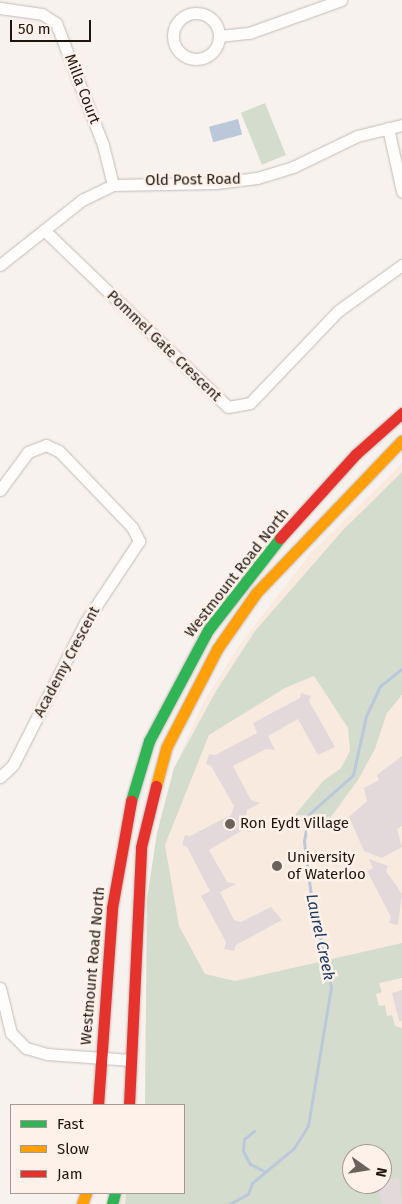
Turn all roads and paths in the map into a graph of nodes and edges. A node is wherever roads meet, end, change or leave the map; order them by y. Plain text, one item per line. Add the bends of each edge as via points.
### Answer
1 (340, 0) edge
2 (0, 8) edge
3 (219, 36) junction
4 (402, 124) edge
5 (388, 128) junction
6 (113, 185) junction
7 (402, 191) edge
8 (44, 230) junction
9 (0, 265) edge
10 (402, 265) edge
11 (402, 413) edge
12 (402, 440) edge
13 (0, 490) edge
14 (0, 777) edge
15 (0, 988) edge
16 (100, 1059) junction
17 (132, 1060) junction
18 (98, 1104) edge
19 (129, 1104) edge

1 - 3 street via 249,33
2 - 6 street, Milla Court via 42,14 56,23 103,145
3 - 3 street via 213,20 191,13 176,23 173,44 183,56 198,59 215,50
4 - 5 street, Old Post Road
5 - 6 street, Old Post Road via 357,136 293,167 257,178 216,183
5 - 7 street
6 - 8 street, Old Post Road via 82,200
8 - 9 street, Old Post Road
8 - 10 street, Pommel Gate Crescent via 228,407 250,404 338,311
11 - 16 main road, Westmount Road North via 356,454 279,539 208,630 174,689 146,750 121,842 112,908
12 - 17 main road, Westmount Road North via 256,593 217,649 180,714 151,794 141,847
13 - 14 street, Academy Crescent via 28,452 46,445 59,451 132,527 139,541 86,621 13,765
15 - 16 street via 11,1033 26,1048
16 - 17 street
16 - 18 main road, Westmount Road North
17 - 19 main road, Westmount Road North

